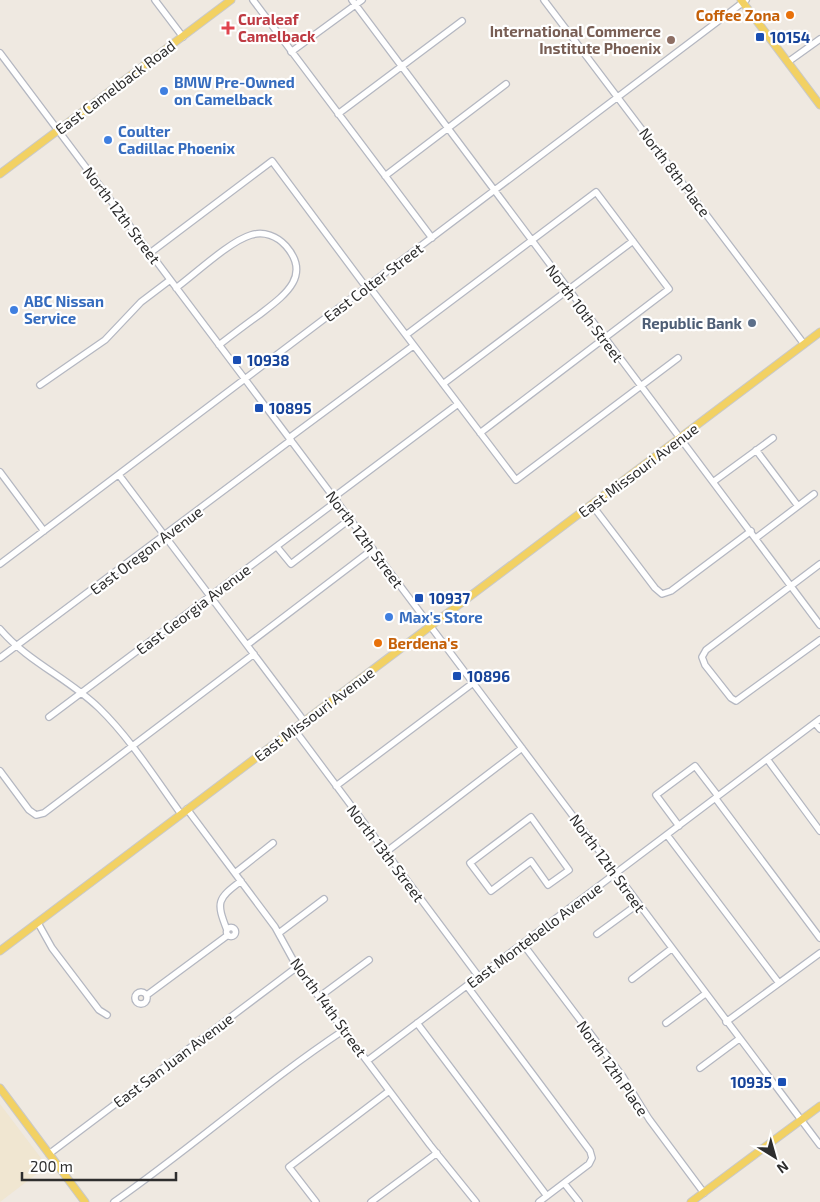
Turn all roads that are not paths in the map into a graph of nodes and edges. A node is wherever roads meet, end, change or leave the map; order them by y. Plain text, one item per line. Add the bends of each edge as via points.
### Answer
1 (155, 0) edge
2 (231, 0) edge
3 (253, 0) edge
4 (362, 0) edge
5 (544, 0) edge
6 (743, 1) edge
7 (353, 2) edge
8 (462, 21) dead end
9 (183, 37) junction
10 (820, 39) edge
11 (291, 52) junction
12 (0, 53) edge
13 (788, 62) junction
14 (401, 66) junction
15 (506, 84) dead end
16 (618, 97) junction
17 (820, 106) edge
18 (338, 114) junction
19 (448, 129) junction
20 (58, 130) junction
21 (0, 174) edge
22 (386, 176) junction
23 (494, 191) junction
24 (432, 238) junction
25 (531, 241) junction
26 (633, 241) junction
27 (150, 253) junction
28 (170, 280) junction
29 (368, 285) junction
30 (176, 288) junction
31 (567, 289) junction
32 (820, 332) edge
33 (406, 335) junction
34 (604, 338) junction
35 (804, 344) junction
36 (219, 345) junction
37 (413, 346) junction
38 (678, 358) dead end
39 (245, 379) junction
40 (443, 384) junction
41 (40, 385) dead end
42 (641, 386) junction
43 (458, 404) junction
44 (480, 433) junction
45 (680, 438) junction
46 (773, 438) dead end
47 (290, 439) junction
48 (756, 450) junction
49 (0, 472) edge
50 (119, 475) junction
51 (7, 481) junction
52 (713, 482) junction
53 (0, 486) edge
54 (814, 494) dead end
55 (335, 499) junction
56 (592, 506) junction
57 (798, 506) junction
58 (350, 519) junction
59 (44, 531) junction
60 (751, 531) junction
61 (165, 536) junction
62 (756, 538) junction
63 (277, 547) junction
64 (373, 549) junction
65 (0, 564) edge
66 (820, 564) edge
67 (792, 586) junction
68 (211, 596) junction
69 (820, 625) edge
70 (430, 626) junction
71 (0, 629) edge
72 (820, 640) edge
73 (247, 645) junction
74 (16, 646) junction
75 (254, 654) junction
76 (0, 658) edge
77 (473, 683) junction
78 (81, 694) junction
79 (50, 717) dead end
80 (304, 721) junction
81 (818, 721) edge
82 (294, 729) junction
83 (820, 729) edge
84 (131, 747) junction
85 (522, 748) junction
86 (767, 760) junction
87 (0, 771) edge
88 (336, 786) junction
89 (717, 798) junction
90 (184, 811) junction
91 (680, 826) junction
92 (820, 831) edge
93 (668, 835) junction
94 (273, 843) dead end
95 (386, 852) junction
96 (234, 873) junction
97 (616, 873) junction
98 (241, 881) junction
99 (491, 890) joint
100 (324, 899) dead end
101 (638, 904) junction
102 (38, 923) junction
103 (279, 933) junction
104 (598, 934) dead end
105 (820, 938) edge
106 (523, 944) junction
107 (672, 949) junction
108 (0, 951) edge
109 (820, 953) edge
110 (369, 960) dead end
111 (297, 966) junction
112 (479, 977) junction
113 (632, 979) dead end
114 (779, 983) junction
115 (466, 986) junction
116 (705, 994) junction
117 (147, 995) dead end
118 (319, 997) junction
119 (107, 1015) dead end
120 (726, 1022) junction
121 (418, 1023) junction
122 (666, 1023) dead end
123 (344, 1030) junction
124 (739, 1039) junction
125 (367, 1061) junction
126 (700, 1068) dead end
127 (0, 1088) edge
128 (389, 1091) junction
129 (820, 1106) edge
130 (802, 1120) junction
131 (820, 1145) edge
132 (437, 1153) junction
133 (49, 1154) junction
134 (564, 1182) junction
135 (704, 1193) junction
136 (547, 1196) junction
137 (85, 1202) edge
138 (114, 1202) edge
139 (316, 1202) edge
140 (371, 1202) edge
141 (476, 1202) edge
142 (539, 1202) edge
143 (579, 1202) edge
144 (691, 1202) edge

1 - 9 street
2 - 9 main road, East Camelback Road
3 - 11 street
4 - 7 street
5 - 16 street, North 8th Place
6 - 13 main road
6 - 16 street, East Colter Street
7 - 11 street
7 - 14 street, North 10th Street
8 - 14 street
9 - 20 main road, East Camelback Road
10 - 13 street
11 - 18 street
12 - 20 street, North 12th Street
13 - 17 main road
14 - 18 street
14 - 19 street, North 10th Street
15 - 19 street
16 - 23 street, East Colter Street
16 - 35 street, North 8th Place
18 - 22 street
19 - 22 street
19 - 23 street, North 10th Street
20 - 21 main road, East Camelback Road
20 - 27 street, North 12th Street
22 - 24 street
23 - 24 street, East Colter Street
23 - 25 street, North 10th Street
24 - 29 street, East Colter Street
25 - 26 street via 596,192
25 - 31 street, North 10th Street
25 - 33 street
26 - 31 street
26 - 34 street via 669,289
27 - 28 street, North 12th Street
27 - 29 street via 272,161 363,284
28 - 30 street, North 12th Street
28 - 41 street via 141,302 105,340
29 - 33 street
29 - 39 street, East Colter Street
30 - 36 street, North 12th Street
30 - 36 street via 238,241 253,234 274,237 294,256 296,274 291,287
31 - 34 street, North 10th Street
31 - 40 street
32 - 35 main road, East Missouri Avenue
33 - 37 street
34 - 42 street, North 10th Street
34 - 44 street
35 - 45 main road, East Missouri Avenue
36 - 39 street, North 12th Street
37 - 40 street
37 - 47 street, East Oregon Avenue
38 - 42 street
39 - 47 street, North 12th Street
39 - 50 street, East Colter Street
40 - 43 street
42 - 44 street via 516,480
42 - 45 street, North 10th Street
43 - 44 street
43 - 55 street, East Georgia Avenue
45 - 52 street, North 10th Street
45 - 56 main road, East Missouri Avenue
46 - 48 street
47 - 55 street, North 12th Street
47 - 61 street, East Oregon Avenue
48 - 52 street
48 - 57 street
49 - 51 street
50 - 59 street, East Colter Street
50 - 61 street
51 - 53 street
51 - 59 street
52 - 60 street, North 10th Street
54 - 57 street
55 - 58 street, North 12th Street
55 - 63 street, East Georgia Avenue
56 - 60 street via 662,594
56 - 70 main road, East Missouri Avenue
57 - 62 street
58 - 63 street via 291,564
58 - 64 street, North 12th Street
59 - 65 street, East Colter Street
60 - 62 street, North 10th Street
61 - 68 street
61 - 74 street, East Oregon Avenue
62 - 67 street, North 10th Street
63 - 68 street, East Georgia Avenue
64 - 70 street, North 12th Street
64 - 73 street
66 - 67 street
67 - 69 street, North 10th Street
67 - 72 street via 706,650 702,657 705,665 736,701
68 - 73 street
68 - 78 street, East Georgia Avenue
70 - 77 street, North 12th Street
70 - 80 main road, East Missouri Avenue
71 - 74 street, North 14th Street
73 - 75 street
74 - 76 street, East Oregon Avenue
74 - 78 street, North 14th Street
75 - 80 street
75 - 84 street
77 - 85 street, North 12th Street
77 - 88 street
78 - 79 street, East Georgia Avenue
78 - 84 street, North 14th Street via 98,708
80 - 82 main road, East Missouri Avenue
81 - 83 street
81 - 86 street, East Montebello Avenue
82 - 88 street, North 13th Street
82 - 90 main road, East Missouri Avenue
84 - 87 street via 44,813 36,815
84 - 90 street, North 14th Street
85 - 95 street
85 - 97 street, North 12th Street
86 - 89 street, East Montebello Avenue
86 - 92 street
88 - 95 street, North 13th Street
89 - 91 street, East Montebello Avenue
89 - 91 street via 695,766 656,796
89 - 105 street
90 - 96 street, North 14th Street
90 - 102 main road, East Missouri Avenue
91 - 93 street, East Montebello Avenue
93 - 97 street, East Montebello Avenue
93 - 114 street
94 - 96 street
95 - 112 street, North 13th Street
96 - 98 street, North 14th Street
97 - 101 street, North 12th Street
97 - 106 street, East Montebello Avenue
98 - 103 street, North 14th Street
98 - 117 street via 220,900 228,932
99 - 99 street via 470,863 531,817 569,870 548,884 531,861
100 - 103 street
101 - 104 street
101 - 107 street, North 12th Street
102 - 108 main road, East Missouri Avenue
102 - 119 street via 52,948
103 - 111 street, North 14th Street
106 - 112 street, East Montebello Avenue
106 - 135 street, North 12th Place via 623,1077 649,1119
107 - 113 street
107 - 116 street, North 12th Street
109 - 114 street
110 - 118 street
111 - 118 street, North 14th Street
111 - 133 street, East San Juan Avenue
112 - 115 street, East Montebello Avenue
114 - 120 street
115 - 121 street, East Montebello Avenue
115 - 134 street via 590,1151 592,1158 589,1164
116 - 120 street, North 12th Street
116 - 122 street
118 - 123 street, North 14th Street
120 - 124 street, North 12th Street
121 - 125 street, East Montebello Avenue
121 - 136 street
123 - 125 street, North 14th Street
123 - 138 street via 267,1084
124 - 126 street
124 - 130 street, North 12th Street
125 - 128 street, North 14th Street
127 - 133 main road
128 - 132 street, North 14th Street
128 - 139 street via 289,1167
129 - 130 main road
130 - 131 street, North 12th Street
130 - 135 main road
132 - 140 street
132 - 141 street, North 14th Street
133 - 137 main road
134 - 136 street
134 - 143 street
135 - 144 main road
136 - 142 street

